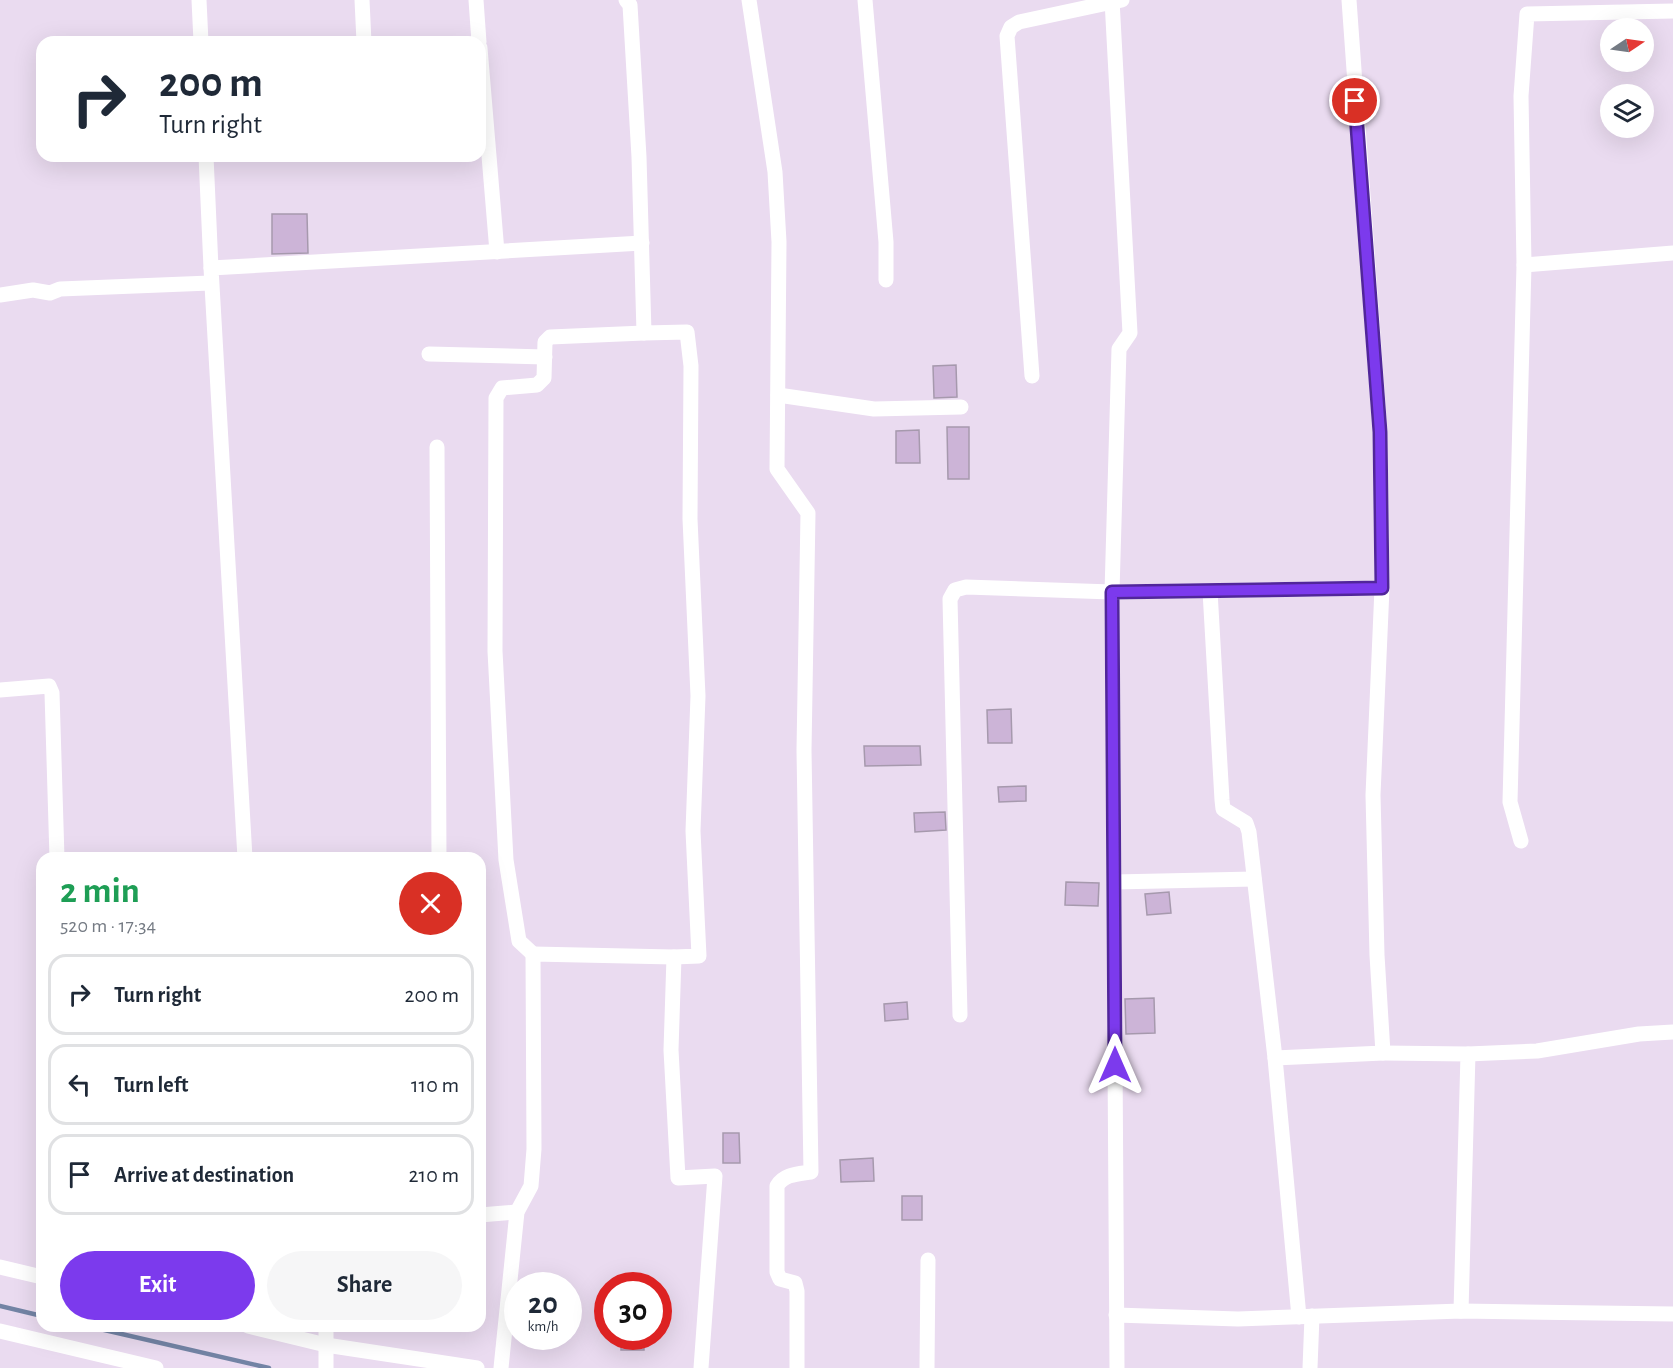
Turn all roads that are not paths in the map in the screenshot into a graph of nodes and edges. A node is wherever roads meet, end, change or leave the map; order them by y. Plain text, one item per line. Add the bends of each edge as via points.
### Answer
1 (199, 0) edge
2 (362, 0) edge
3 (476, 0) edge
4 (626, 0) edge
5 (749, 0) edge
6 (865, 0) edge
7 (1116, 0) edge
8 (1349, 0) edge
9 (1673, 11) edge
10 (201, 36) edge
11 (364, 36) edge
12 (479, 36) edge
13 (486, 120) edge
14 (206, 162) edge
15 (642, 243) junction
16 (497, 252) junction
17 (1673, 253) edge
18 (1524, 265) junction
19 (211, 276) junction
20 (886, 280) dead end
21 (0, 296) edge
22 (644, 333) junction
23 (429, 354) dead end
24 (544, 357) junction
25 (1032, 376) dead end
26 (778, 395) junction
27 (961, 407) dead end
28 (437, 447) dead end
29 (1382, 588) junction
30 (1210, 591) junction
31 (1112, 592) junction
32 (0, 690) edge
33 (1521, 841) dead end
34 (57, 852) edge
35 (245, 852) edge
36 (439, 852) edge
37 (1254, 879) junction
38 (1114, 882) junction
39 (533, 954) junction
40 (674, 957) junction
41 (960, 1015) dead end
42 (1673, 1032) edge
43 (1383, 1053) junction
44 (1468, 1054) junction
45 (1275, 1058) junction
46 (517, 1212) junction
47 (486, 1215) edge
48 (928, 1260) dead end
49 (0, 1267) edge
50 (36, 1275) edge
51 (1461, 1311) junction
52 (1673, 1314) edge
53 (1116, 1315) junction
54 (1306, 1316) junction
55 (0, 1331) edge
56 (273, 1332) edge
57 (326, 1332) edge
58 (326, 1345) junction
59 (156, 1368) edge
60 (326, 1368) edge
61 (477, 1368) edge
62 (501, 1368) edge
63 (701, 1368) edge
64 (797, 1368) edge
65 (927, 1368) edge
66 (1117, 1368) edge
67 (1310, 1368) edge

1 - 10 street
2 - 11 street
3 - 12 street
4 - 15 street via 630,5
5 - 26 street via 775,172
6 - 20 street
7 - 25 street via 1019,22 1007,36
7 - 31 street via 1130,333 1119,349
8 - 29 street via 1380,432
9 - 18 street via 1527,14 1521,96
13 - 16 street
14 - 19 street
15 - 16 street
15 - 22 street
16 - 19 street
17 - 18 street
18 - 33 street via 1510,802
19 - 21 street
19 - 35 street
22 - 24 street via 550,338 545,342
22 - 40 street via 687,332 691,366 690,519 698,696 693,831 699,956
23 - 24 street
24 - 39 street via 541,382 502,388 496,398 495,651 506,860 519,941
26 - 27 street via 874,409
26 - 64 street via 777,469 808,513 804,761 811,1172 788,1176 777,1186 777,1272 780,1279 795,1283 797,1291
28 - 36 street
29 - 30 street
29 - 43 street via 1373,795
30 - 31 street
30 - 37 street via 1223,809 1246,824 1250,832
31 - 38 street
31 - 41 street via 966,587 955,590 950,599
32 - 34 street via 39,685 49,686 52,693
37 - 38 street
37 - 45 street
38 - 53 street
39 - 40 street
39 - 46 street via 534,1149 531,1186
40 - 63 street via 671,1050 678,1178 715,1176
42 - 44 street via 1537,1051
43 - 44 street
43 - 45 street
44 - 51 street
45 - 54 street
46 - 47 street
46 - 62 street
48 - 65 street
49 - 50 street
51 - 52 street
51 - 54 street
53 - 54 street via 1238,1319
53 - 66 street
54 - 67 street
55 - 59 street
56 - 58 street
57 - 58 street
58 - 60 street
58 - 61 street

